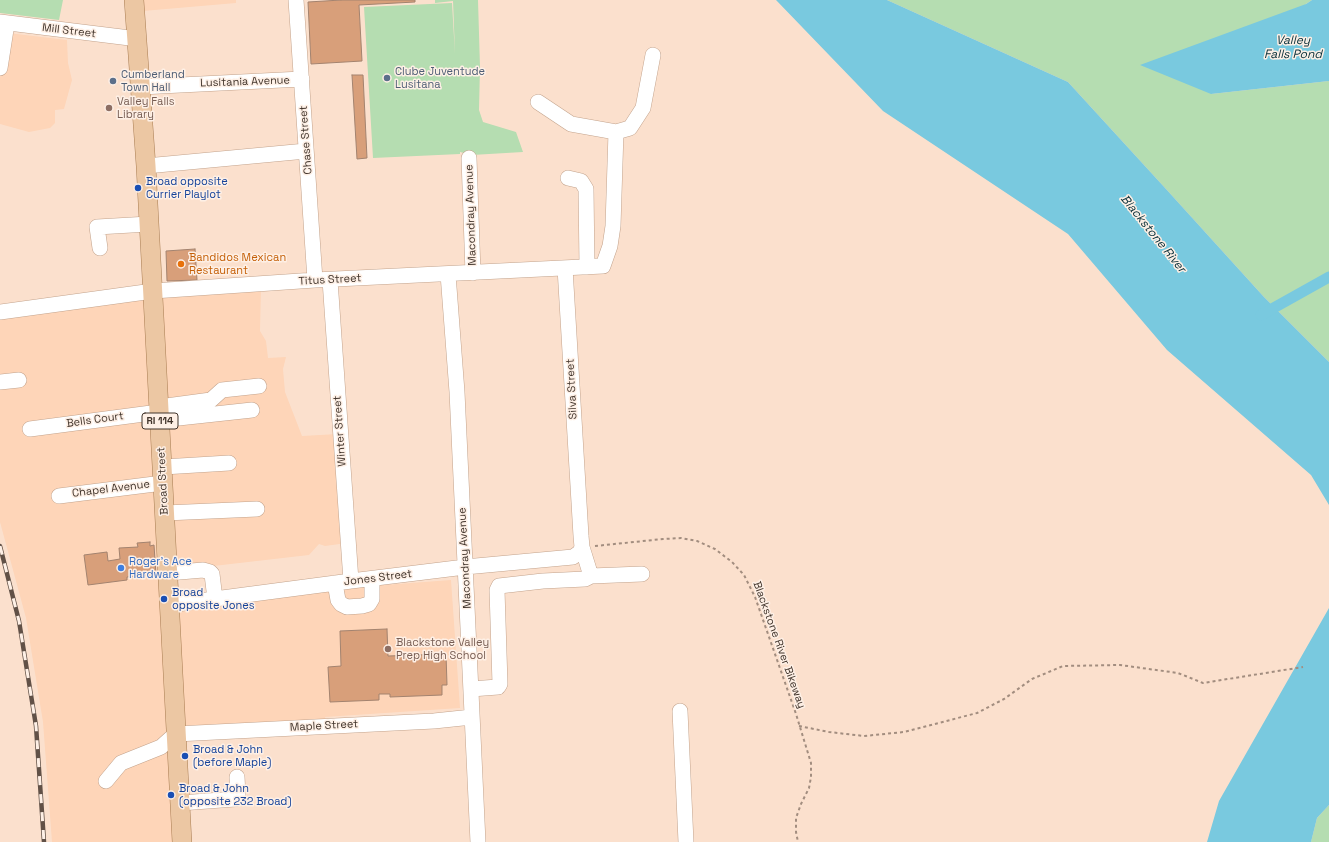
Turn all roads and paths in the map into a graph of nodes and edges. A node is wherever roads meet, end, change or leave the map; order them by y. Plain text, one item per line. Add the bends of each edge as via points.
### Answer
1 (134, 0) edge
2 (296, 0) edge
3 (3, 22) edge
4 (138, 39) junction
5 (653, 55) dead end
6 (0, 68) edge
7 (302, 79) junction
8 (140, 86) junction
9 (538, 102) dead end
10 (616, 132) junction
11 (306, 151) junction
12 (469, 158) dead end
13 (146, 166) junction
14 (568, 178) dead end
15 (149, 224) junction
16 (100, 248) dead end
17 (587, 267) junction
18 (565, 268) junction
19 (473, 272) junction
20 (448, 274) junction
21 (315, 280) junction
22 (330, 280) junction
23 (153, 291) junction
24 (0, 312) edge
25 (19, 380) dead end
26 (0, 382) edge
27 (260, 386) dead end
28 (252, 410) dead end
29 (160, 413) junction
30 (30, 429) dead end
31 (229, 463) dead end
32 (163, 475) junction
33 (59, 496) dead end
34 (257, 509) dead end
35 (165, 513) junction
36 (582, 547) junction
37 (465, 567) junction
38 (168, 573) junction
39 (642, 574) dead end
40 (591, 576) junction
41 (372, 579) junction
42 (350, 581) junction
43 (335, 583) junction
44 (215, 599) junction
45 (169, 605) junction
46 (1303, 667) dead end
47 (471, 689) junction
48 (680, 711) dead end
49 (472, 717) junction
50 (799, 726) junction
51 (176, 734) junction
52 (237, 777) dead end
53 (106, 781) dead end
54 (180, 803) junction
55 (182, 842) edge
56 (478, 842) edge
57 (686, 842) edge
58 (798, 842) edge

1 - 4 main road, Broad Street / RI 114
2 - 7 street, Chase Street
3 - 4 street, Mill Street
3 - 6 street
4 - 8 main road, Broad Street / RI 114
5 - 10 street via 643,108 630,128
7 - 8 street, Lusitania Avenue
7 - 11 street, Chase Street
8 - 13 main road, Broad Street / RI 114
9 - 10 street via 571,124
10 - 17 street via 610,246 603,266
11 - 13 street
11 - 21 street, Chase Street
12 - 19 street, Macondray Avenue
13 - 15 main road, Broad Street / RI 114
14 - 17 street via 581,181 586,189
15 - 16 street via 97,227
15 - 23 main road, Broad Street / RI 114
17 - 18 street
18 - 19 street, Titus Street
18 - 36 street, Silva Street
19 - 20 street, Titus Street
20 - 22 street, Titus Street
20 - 37 street, Macondray Avenue via 457,392
21 - 22 street, Titus Street
21 - 23 street, Titus Street
22 - 42 street, Winter Street
23 - 24 street, Titus Street
23 - 29 main road, Broad Street / RI 114
25 - 26 street
27 - 29 street via 222,390 211,400
28 - 29 street
29 - 30 street, Bells Court
29 - 32 main road, Broad Street / RI 114
31 - 32 street, Chapel Avenue
32 - 33 street, Chapel Avenue
32 - 35 main road, Broad Street / RI 114
34 - 35 street
35 - 38 main road, Broad Street / RI 114
36 - 37 street, Jones Street via 573,557
36 - 40 street, Silva Street
36 - 50 path, Blackstone River Bikeway via 681,538 697,541 715,549 732,562 744,575 755,597
37 - 41 street, Jones Street
37 - 47 street, Macondray Avenue
38 - 44 street via 203,570 210,572
38 - 45 main road, Broad Street / RI 114
39 - 40 street
40 - 47 street via 585,579 499,586 497,590 500,684 498,687
41 - 42 street, Jones Street
41 - 43 street via 372,599 369,604 362,606 347,607 341,604
42 - 43 street, Jones Street
43 - 44 street, Jones Street
44 - 45 street, Jones Street
45 - 51 main road, Broad Street / RI 114
46 - 50 path via 1203,683 1178,673 1120,664 1063,666 1032,679 1004,699 977,713 904,732 864,736
47 - 49 street, Macondray Avenue
48 - 57 street
49 - 51 street, Maple Street
49 - 56 street, Macondray Avenue
50 - 58 path, Blackstone River Bikeway via 811,763 811,777 796,818
51 - 53 street via 161,747 121,763
51 - 54 main road, Broad Street / RI 114
52 - 54 street via 238,795 235,799
54 - 55 main road, Broad Street / RI 114

